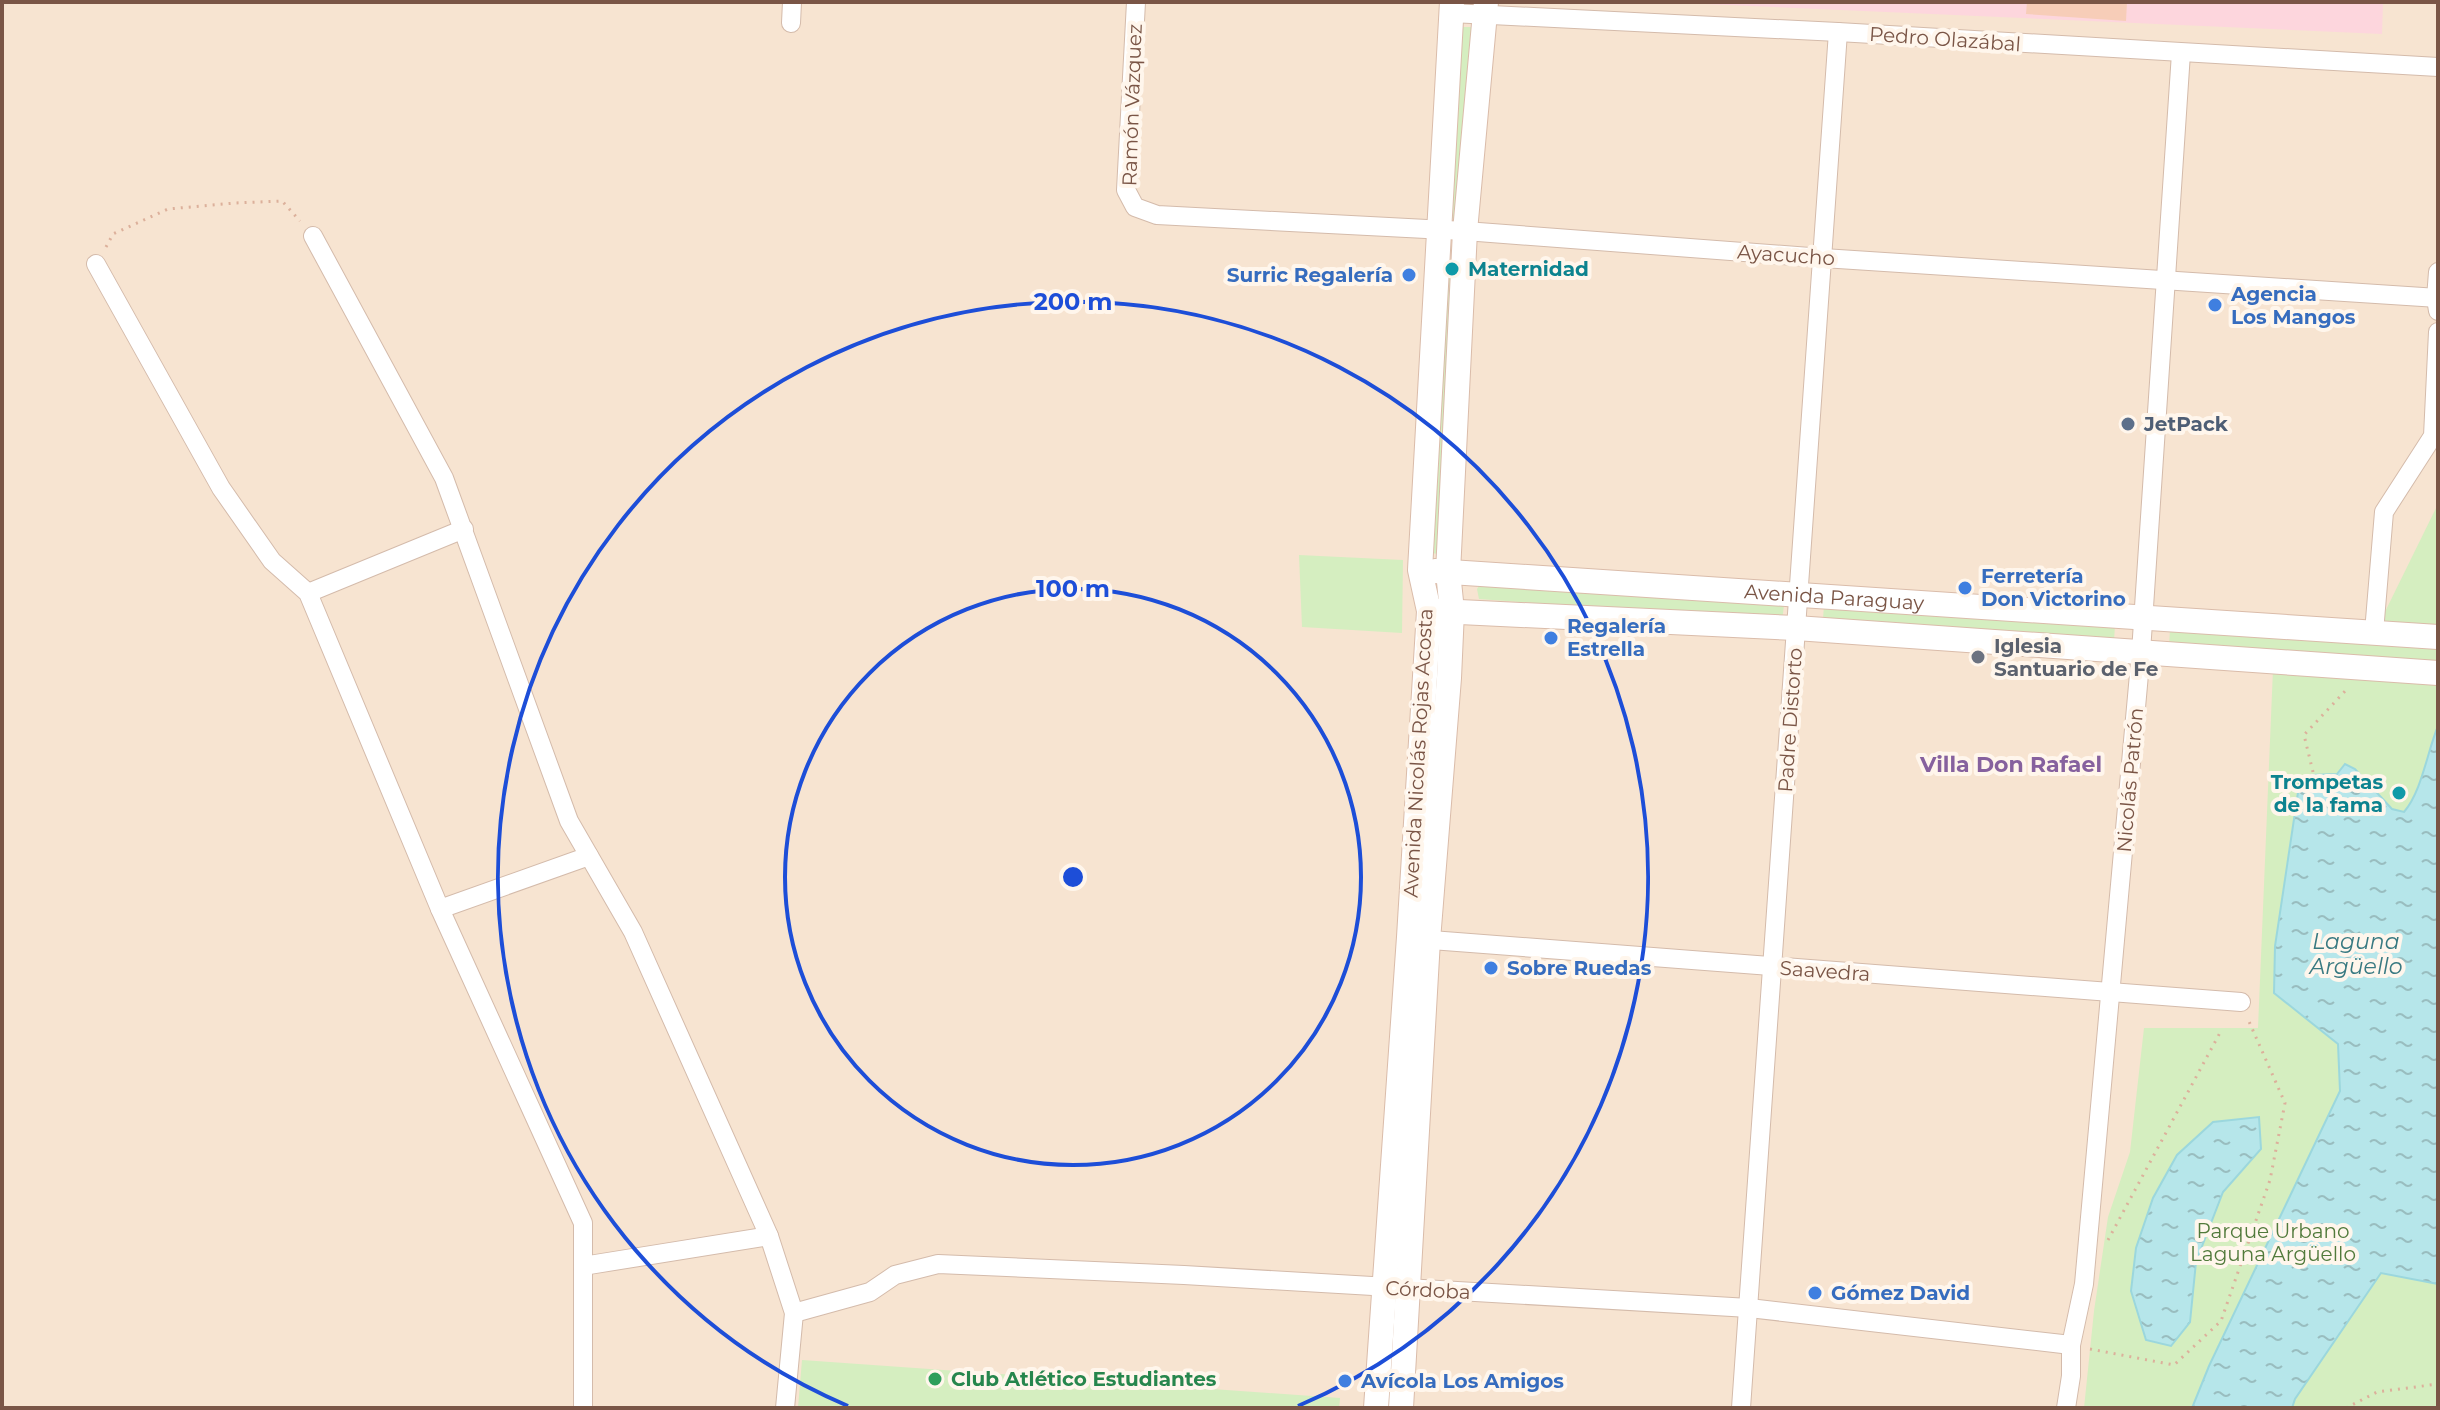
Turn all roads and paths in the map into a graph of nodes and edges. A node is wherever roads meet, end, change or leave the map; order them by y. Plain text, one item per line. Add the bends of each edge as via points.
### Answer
1 (792, 2) edge
2 (1136, 2) edge
3 (1451, 8) edge
4 (1485, 8) edge
5 (791, 23) dead end
6 (1838, 32) junction
7 (2181, 53) junction
8 (2438, 67) edge
9 (1135, 207) joint
10 (1439, 230) junction
11 (1465, 231) junction
12 (313, 236) joint
13 (1823, 258) junction
14 (96, 264) joint
15 (2438, 272) edge
16 (2165, 281) junction
17 (2437, 303) edge
18 (2438, 332) edge
19 (464, 529) junction
20 (1420, 570) junction
21 (1448, 572) junction
22 (308, 593) junction
23 (1799, 596) junction
24 (1440, 611) junction
25 (2144, 617) junction
26 (1796, 628) junction
27 (2374, 632) junction
28 (2438, 637) edge
29 (2141, 652) junction
30 (2438, 673) edge
31 (2355, 680) dead end
32 (2313, 772) dead end
33 (589, 856) junction
34 (440, 909) junction
35 (1419, 939) junction
36 (1773, 967) junction
37 (2112, 993) junction
38 (2241, 1002) joint
39 (2222, 1029) dead end
40 (769, 1236) junction
41 (2105, 1246) dead end
42 (583, 1266) junction
43 (1396, 1289) junction
44 (1749, 1308) junction
45 (794, 1313) junction
46 (2071, 1345) junction
47 (2438, 1384) edge
48 (583, 1408) edge
49 (785, 1408) edge
50 (1376, 1408) edge
51 (1401, 1408) edge
52 (1741, 1408) edge
53 (2066, 1408) edge
54 (2346, 1408) edge

1 - 5 street
2 - 9 street, Ramón Vázquez via 1126,190
3 - 4 street, Pedro Olazábal
3 - 10 main road, Avenida Nicolás Rojas Acosta
4 - 6 street, Pedro Olazábal
4 - 11 main road, Avenida Nicolás Rojas Acosta
6 - 7 street, Pedro Olazábal
6 - 13 street, Padre Distorto
7 - 8 street, Pedro Olazábal
7 - 16 street, Nicolás Patrón
9 - 10 street, Ayacucho via 1157,215
10 - 11 street, Ayacucho
10 - 20 main road, Avenida Nicolás Rojas Acosta
11 - 13 street, Ayacucho
11 - 21 main road, Avenida Nicolás Rojas Acosta
12 - 14 path via 282,201 168,209 113,234
12 - 19 street via 444,478
13 - 16 street, Ayacucho
13 - 23 street, Padre Distorto
14 - 22 street via 221,488 272,561
15 - 17 street
16 - 17 street, Ayacucho
16 - 25 street, Nicolás Patrón
18 - 27 street via 2433,436 2384,512
19 - 22 street
19 - 33 street via 569,821
20 - 21 main road, Avenida Paraguay
20 - 24 main road, Avenida Nicolás Rojas Acosta
21 - 23 main road, Avenida Paraguay
21 - 24 main road, Avenida Nicolás Rojas Acosta
22 - 34 street
23 - 25 main road, Avenida Paraguay
23 - 26 street, Padre Distorto
24 - 26 main road, Avenida Paraguay
24 - 35 main road, Avenida Nicolás Rojas Acosta
25 - 27 main road, Avenida Paraguay
25 - 29 street, Nicolás Patrón
26 - 29 main road, Avenida Paraguay
26 - 36 street, Padre Distorto
27 - 28 main road, Avenida Paraguay
29 - 30 main road, Avenida Paraguay
29 - 37 street, Nicolás Patrón
31 - 32 path via 2304,735
33 - 34 street
33 - 40 street via 633,932
34 - 42 street via 583,1223
35 - 36 street, Saavedra
35 - 43 main road, Avenida Nicolás Rojas Acosta
36 - 37 street, Saavedra
36 - 44 street, Padre Distorto
37 - 38 street, Saavedra
37 - 46 street, Nicolás Patrón via 2084,1284
38 - 46 path via 2285,1103 2270,1180 2221,1321 2174,1365
39 - 41 path
40 - 42 street
40 - 45 street
42 - 48 street
43 - 44 street, Córdoba
43 - 45 street, Córdoba via 938,1264 895,1275 870,1292
43 - 50 main road, Avenida Nicolás Rojas Acosta
43 - 51 main road, Avenida Nicolás Rojas Acosta
44 - 46 street, Córdoba
44 - 52 street, Padre Distorto
45 - 49 street
46 - 53 street, Nicolás Patrón
47 - 54 path via 2377,1392

